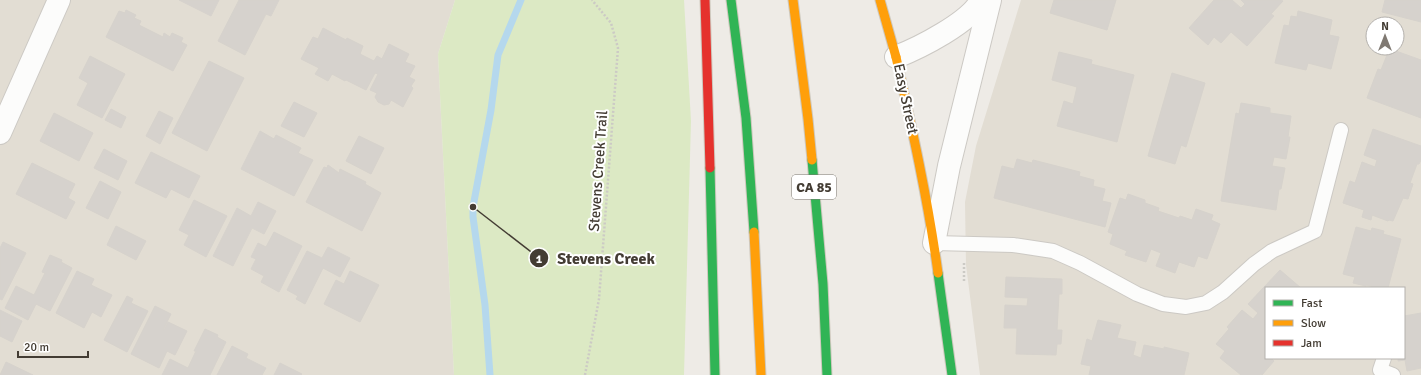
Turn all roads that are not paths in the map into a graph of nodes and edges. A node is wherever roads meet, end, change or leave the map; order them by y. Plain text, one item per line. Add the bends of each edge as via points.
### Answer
1 (59, 0) edge
2 (705, 0) edge
3 (731, 0) edge
4 (793, 0) edge
5 (880, 0) edge
6 (981, 0) edge
7 (990, 0) edge
8 (896, 57) junction
9 (1341, 130) dead end
10 (0, 133) edge
11 (934, 243) junction
12 (1384, 359) edge
13 (714, 375) edge
14 (761, 375) edge
15 (827, 375) edge
16 (952, 375) edge
17 (1393, 375) edge

1 - 10 street
2 - 13 main road
3 - 14 main road via 746,118
4 - 15 main road, CA 85 via 823,284
5 - 8 main road
6 - 8 street, Easy Street via 962,22
7 - 11 street, Easy Street via 949,166
8 - 11 main road, Easy Street
9 - 11 lane via 1315,231 1272,251 1206,303 1186,307 1163,304 1137,294 1053,251 1013,245
11 - 16 main road, Easy Street
12 - 17 lane via 1380,370

